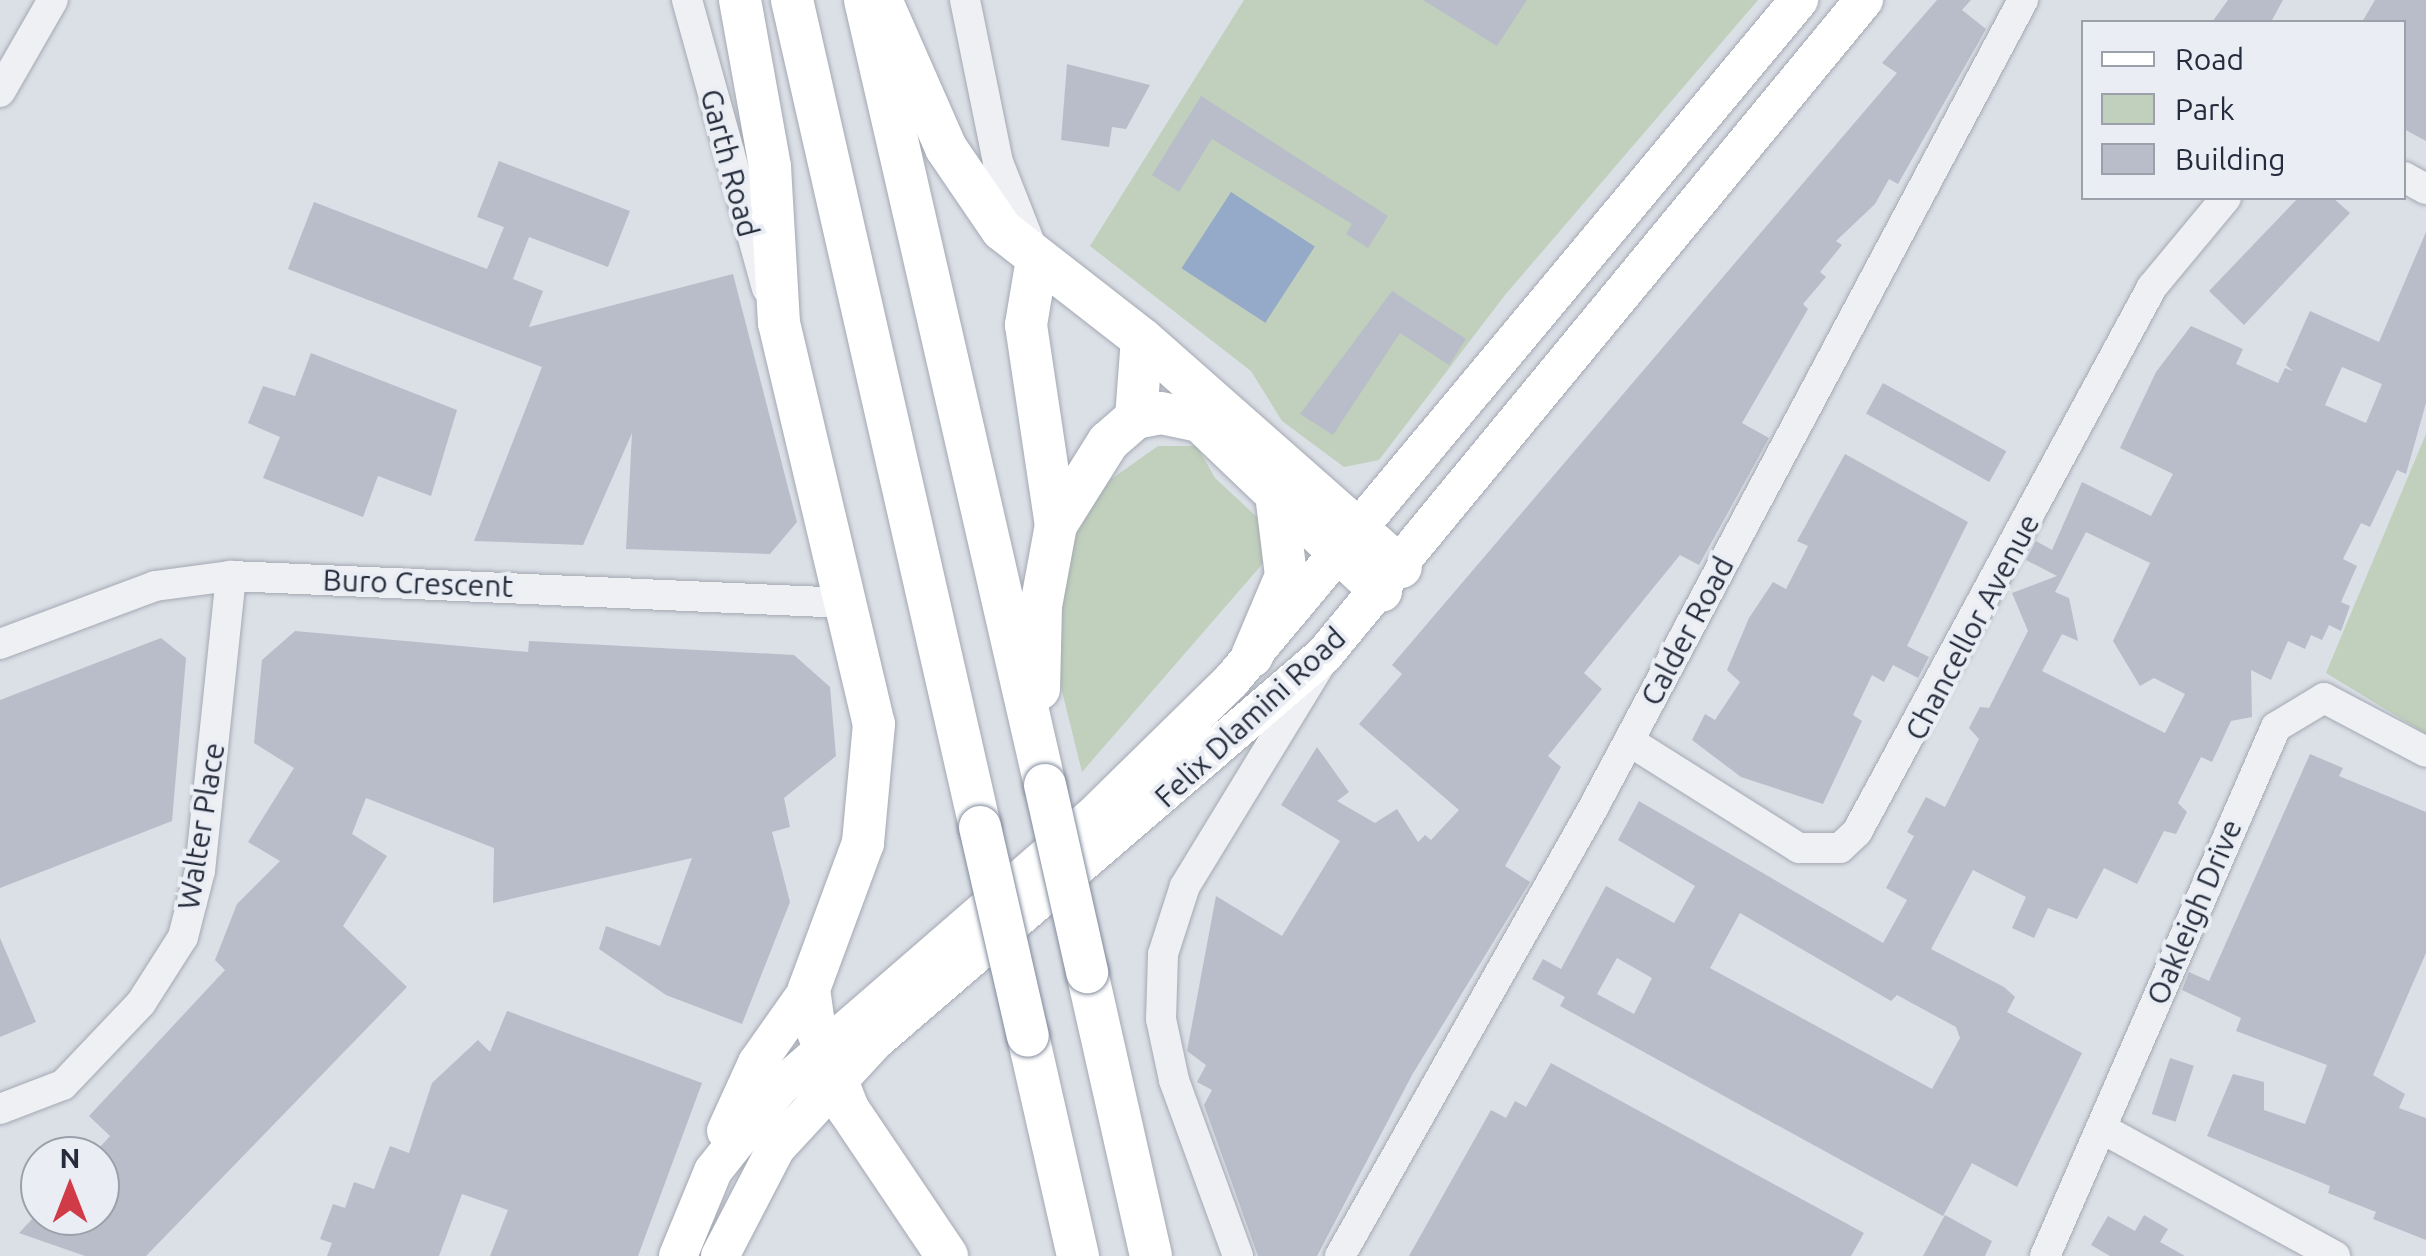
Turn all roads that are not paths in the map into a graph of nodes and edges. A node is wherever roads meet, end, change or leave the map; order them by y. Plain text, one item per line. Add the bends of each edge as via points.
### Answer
1 (53, 0) edge
2 (686, 0) edge
3 (740, 0) edge
4 (792, 0) edge
5 (866, 0) edge
6 (880, 0) edge
7 (965, 0) edge
8 (1799, 0) edge
9 (1864, 0) edge
10 (2022, 0) edge
11 (0, 92) edge
12 (2224, 200) edge
13 (1037, 260) junction
14 (779, 324) junction
15 (1142, 340) junction
16 (1136, 418) junction
17 (1276, 494) junction
18 (1056, 525) junction
19 (1344, 537) junction
20 (230, 576) junction
21 (1391, 579) junction
22 (846, 603) junction
23 (0, 644) edge
24 (1324, 655) junction
25 (1252, 656) junction
26 (1629, 741) junction
27 (2426, 752) edge
28 (1042, 769) junction
29 (809, 989) junction
30 (828, 1065) junction
31 (0, 1108) edge
32 (2102, 1128) junction
33 (712, 1171) junction
34 (678, 1256) edge
35 (720, 1256) edge
36 (947, 1256) edge
37 (1078, 1256) edge
38 (1151, 1256) edge
39 (1238, 1256) edge
40 (1340, 1256) edge
41 (2046, 1256) edge
42 (2335, 1256) edge

1 - 11 street
2 - 14 street, Garth Road
3 - 14 highway via 770,167
4 - 37 highway, bridge
5 - 28 highway
6 - 13 highway via 968,186
7 - 13 street via 998,162
8 - 19 main road, Felix Dlamini Road
9 - 21 main road, Felix Dlamini Road
10 - 26 street, Calder Road
12 - 26 street, Chancellor Avenue via 2152,288 1857,832 1840,848 1800,848
13 - 15 highway
13 - 18 highway via 1026,325
14 - 22 highway
15 - 16 highway
15 - 19 highway
16 - 17 highway via 1161,413 1200,421
16 - 18 highway via 1108,442
17 - 19 highway
17 - 25 highway via 1286,576
18 - 28 highway via 1041,606
19 - 21 highway
19 - 25 main road, Felix Dlamini Road
20 - 22 street, Buro Crescent
20 - 23 street, Buro Crescent via 155,586
20 - 31 street, Walter Place via 200,870 182,937 141,1004 62,1085
21 - 24 main road, Felix Dlamini Road
22 - 29 highway via 874,724 871,792 849,894
24 - 30 main road, Felix Dlamini Road via 875,1041
24 - 39 street via 1184,886 1163,954 1161,1018 1174,1080
25 - 30 main road, Felix Dlamini Road
26 - 40 street, Calder Road
27 - 32 street, Oakleigh Drive via 2324,698 2276,727
28 - 38 highway, bridge
29 - 30 highway
29 - 33 main road via 745,1086
30 - 33 main road, Felix Dlamini Road
30 - 35 main road, Felix Dlamini Road via 757,1175
30 - 36 highway
32 - 41 street, Oakleigh Drive
32 - 42 street
33 - 34 main road, Felix Dlamini Road

